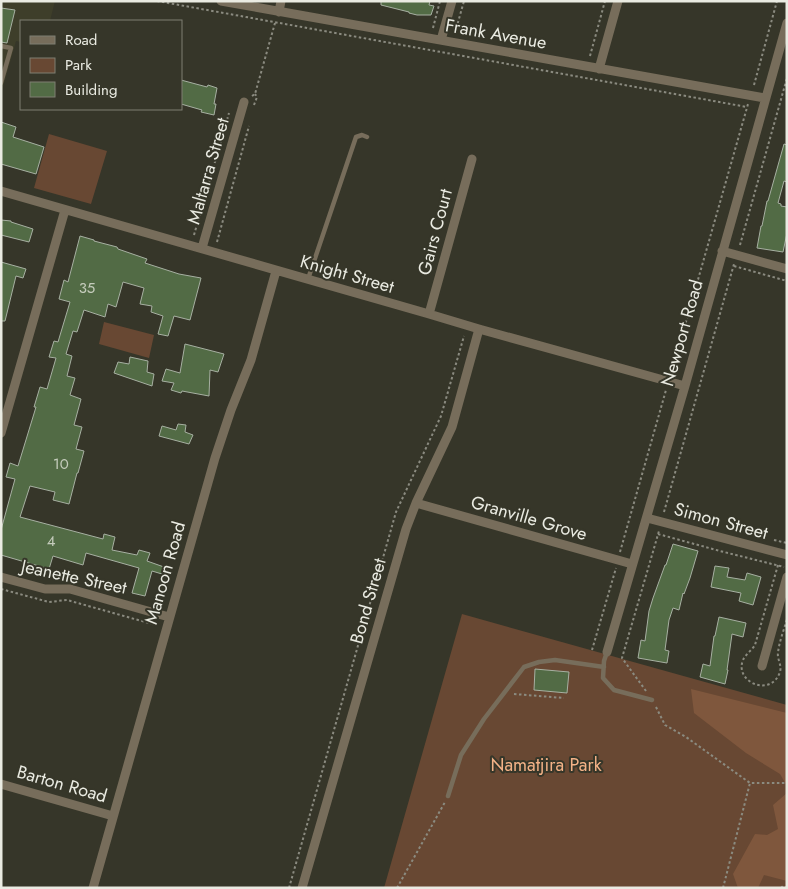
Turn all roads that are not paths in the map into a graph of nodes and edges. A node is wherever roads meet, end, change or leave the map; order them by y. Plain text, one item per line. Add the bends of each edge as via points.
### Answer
1 (221, 1) edge
2 (282, 1) edge
3 (452, 1) edge
4 (618, 1) edge
5 (278, 12) junction
6 (787, 23) edge
7 (441, 40) junction
8 (1, 46) edge
9 (599, 69) junction
10 (1, 83) edge
11 (765, 98) junction
12 (244, 102) road end
13 (367, 137) dead end
14 (472, 159) dead end
15 (1, 192) edge
16 (65, 210) junction
17 (202, 248) junction
18 (722, 251) junction
19 (787, 269) edge
20 (276, 271) junction
21 (308, 279) junction
22 (429, 314) junction
23 (479, 329) junction
24 (685, 386) junction
25 (1, 434) edge
26 (416, 503) junction
27 (646, 518) junction
28 (787, 555) edge
29 (632, 564) junction
30 (1, 577) edge
31 (787, 577) edge
32 (169, 617) junction
33 (607, 652) joint
34 (762, 666) dead end
35 (604, 667) junction
36 (652, 700) road end
37 (1, 784) edge
38 (448, 796) road end
39 (113, 816) junction
40 (93, 888) edge
41 (302, 888) edge

1 - 5 street, Frank Avenue
2 - 5 street
3 - 7 street
4 - 9 street
5 - 7 street, Frank Avenue
6 - 11 street, Newport Road
7 - 9 street, Frank Avenue
8 - 10 lane via 11,48
9 - 11 street, Frank Avenue
11 - 18 street, Newport Road
12 - 17 street, Maltarra Street
13 - 21 lane via 356,137
14 - 22 street, Gairs Court
15 - 16 street, Knight Street
16 - 17 street, Knight Street
16 - 25 street
17 - 20 street, Knight Street
18 - 19 street
18 - 24 street, Newport Road
20 - 21 street, Knight Street
20 - 32 street, Manoon Road via 253,353 215,458
21 - 22 street, Knight Street
22 - 23 street, Knight Street
23 - 24 street, Knight Street
23 - 26 street, Bond Street via 452,426
24 - 27 street, Newport Road
26 - 29 street, Granville Grove
26 - 41 street, Bond Street
27 - 28 street, Simon Street
27 - 29 street, Newport Road
29 - 33 street, Newport Road
30 - 32 street, Jeanette Street via 45,589 70,589
31 - 34 street
32 - 39 street, Manoon Road
33 - 35 lane
35 - 36 lane via 603,678 614,690
35 - 38 lane via 555,660 524,667 461,755
37 - 39 street, Barton Road
39 - 40 street, Manoon Road

